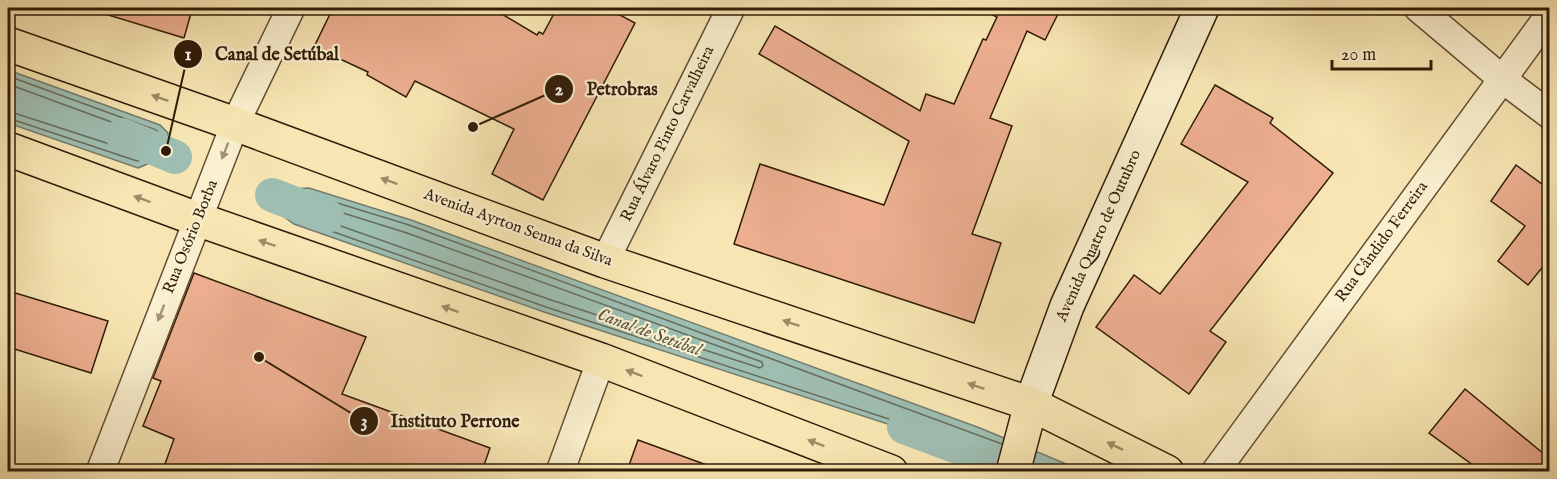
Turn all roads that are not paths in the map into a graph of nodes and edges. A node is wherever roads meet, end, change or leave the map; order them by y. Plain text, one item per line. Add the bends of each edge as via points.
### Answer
1 (291, 8) edge
2 (731, 8) edge
3 (1202, 8) edge
4 (1418, 8) edge
5 (1550, 14) edge
6 (8, 44) edge
7 (1501, 78) junction
8 (1550, 115) edge
9 (235, 124) junction
10 (8, 149) edge
11 (197, 219) junction
12 (605, 261) junction
13 (601, 360) junction
14 (1031, 404) junction
15 (100, 471) edge
16 (560, 471) edge
17 (891, 471) edge
18 (1013, 471) edge
19 (1167, 471) edge
20 (1215, 471) edge

1 - 9 street, Rua Osório Borba
2 - 12 street, Rua Álvaro Pinto Carvalheira
3 - 14 main road, Avenida Quatro de Outubro via 1067,306
4 - 7 street
5 - 7 street, Rua Cândido Ferreira
9 -> 6 main road, Avenida Ayrton Senna da Silva
7 - 8 street
7 - 20 street, Rua Cândido Ferreira
9 -> 11 street, Rua Osório Borba
12 -> 9 main road, Avenida Ayrton Senna da Silva
11 -> 10 main road
13 -> 11 main road
11 -> 15 street, Rua Osório Borba
14 -> 12 main road, Avenida Ayrton Senna da Silva
13 - 16 street
17 -> 13 main road
14 - 18 main road, Avenida Quatro de Outubro
19 -> 14 main road, Avenida Ayrton Senna da Silva

